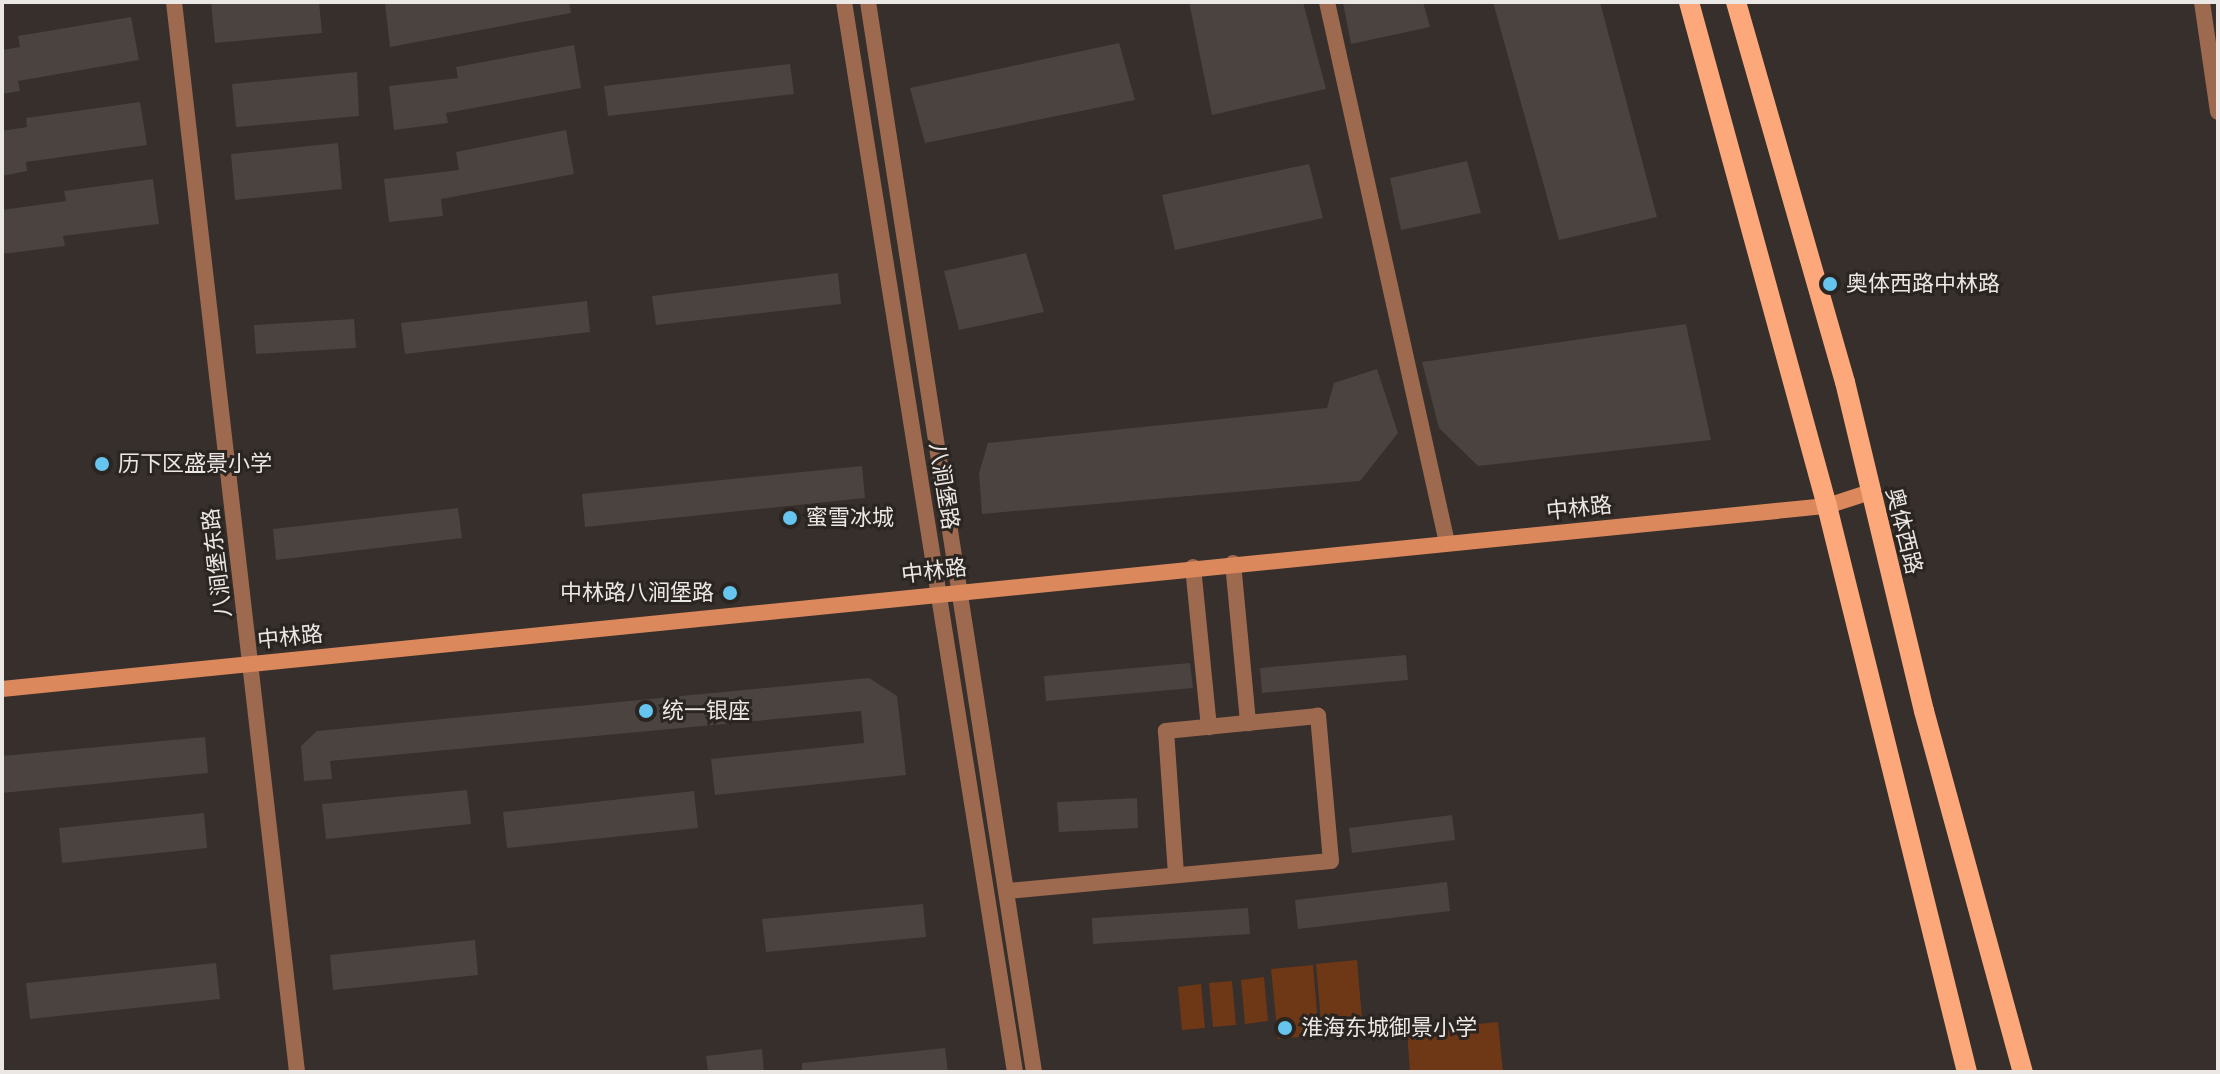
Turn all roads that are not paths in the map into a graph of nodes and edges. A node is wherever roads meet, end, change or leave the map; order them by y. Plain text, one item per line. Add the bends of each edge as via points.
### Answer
1 (174, 2) edge
2 (844, 2) edge
3 (868, 2) edge
4 (1327, 2) edge
5 (1689, 2) edge
6 (1736, 2) edge
7 (2202, 2) edge
8 (2218, 112) edge
9 (1870, 492) junction
10 (1827, 506) junction
11 (1447, 543) junction
12 (1233, 563) junction
13 (1193, 567) junction
14 (962, 590) junction
15 (939, 593) junction
16 (250, 663) junction
17 (2, 689) edge
18 (1248, 723) junction
19 (1209, 727) junction
20 (1176, 875) junction
21 (1007, 891) junction
22 (297, 1072) edge
23 (1015, 1072) edge
24 (1034, 1072) edge
25 (1967, 1072) edge
26 (2023, 1072) edge

1 - 16 street, 八涧堡东路
2 - 15 street, 八涧堡路
3 - 14 street, 八涧堡路
4 - 11 street
5 - 10 main road
6 - 9 main road, 奥体西路 via 1845,382
7 - 8 street
9 - 10 main road, 中林路
9 - 26 main road, 奥体西路
10 - 11 main road, 中林路
10 - 25 main road
11 - 12 main road, 中林路
12 - 13 main road, 中林路
12 - 18 street
13 - 14 main road, 中林路
13 - 19 street
14 - 15 main road, 中林路
14 - 21 street, 八涧堡路
15 - 16 main road, 中林路
15 - 23 street, 八涧堡路
16 - 17 main road, 中林路
16 - 22 street, 八涧堡东路
18 - 19 street
18 - 20 street via 1318,716 1331,861
19 - 20 street via 1166,731
20 - 21 street
21 - 24 street, 八涧堡路

